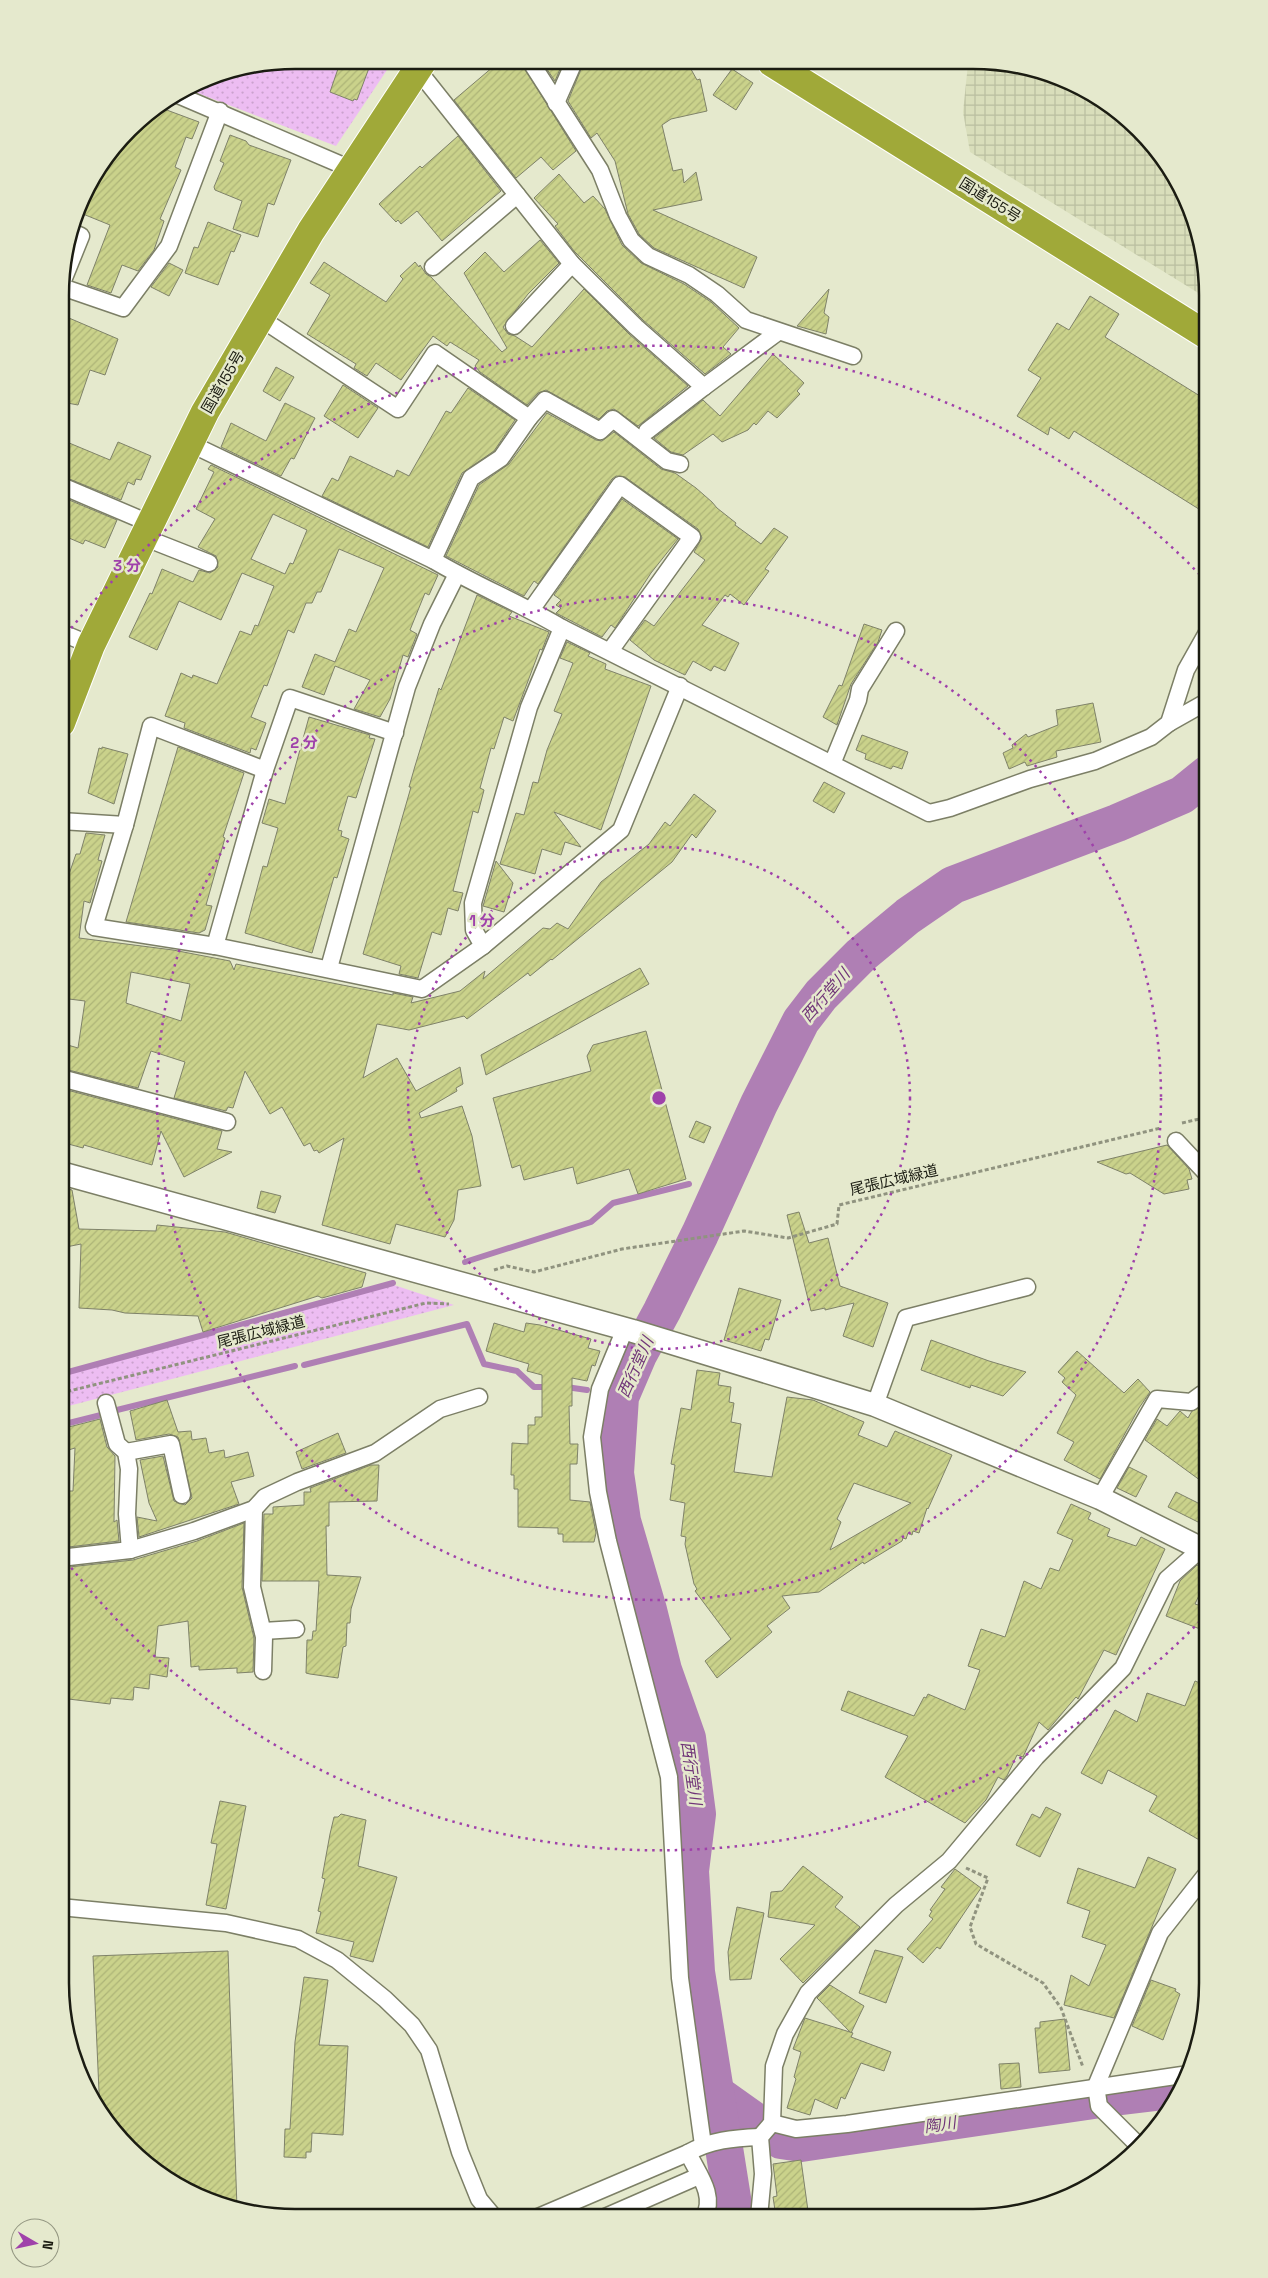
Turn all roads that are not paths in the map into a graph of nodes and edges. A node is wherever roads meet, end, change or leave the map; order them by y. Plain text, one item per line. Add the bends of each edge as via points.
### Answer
1 (417, 69) edge
2 (423, 69) edge
3 (534, 69) edge
4 (571, 69) edge
5 (782, 69) edge
6 (186, 97) edge
7 (556, 104) junction
8 (220, 111) junction
9 (351, 169) junction
10 (517, 195) junction
11 (77, 234) edge
12 (72, 260) edge
13 (572, 264) junction
14 (433, 267) dead end
15 (69, 288) edge
16 (260, 318) junction
17 (514, 326) dead end
18 (1199, 330) edge
19 (778, 332) junction
20 (853, 356) dead end
21 (704, 386) junction
22 (529, 418) junction
23 (647, 431) dead end
24 (189, 442) junction
25 (680, 464) dead end
26 (69, 490) edge
27 (146, 530) junction
28 (433, 560) junction
29 (209, 563) dead end
30 (457, 574) junction
31 (531, 610) junction
32 (562, 628) junction
33 (896, 631) dead end
34 (69, 636) edge
35 (91, 646) junction
36 (1199, 647) edge
37 (610, 651) junction
38 (680, 686) junction
39 (69, 704) edge
40 (1199, 706) edge
41 (1169, 723) junction
42 (395, 733) junction
43 (832, 764) junction
44 (265, 770) junction
45 (69, 822) edge
46 (125, 825) junction
47 (215, 946) junction
48 (483, 946) junction
49 (330, 968) junction
50 (69, 1080) edge
51 (227, 1122) dead end
52 (1172, 1134) road end
53 (1199, 1165) edge
54 (69, 1175) edge
55 (1026, 1287) dead end
56 (629, 1330) junction
57 (1199, 1396) edge
58 (479, 1397) dead end
59 (106, 1403) dead end
60 (875, 1405) junction
61 (126, 1452) junction
62 (182, 1495) dead end
63 (1100, 1498) junction
64 (254, 1509) junction
65 (1199, 1548) edge
66 (130, 1550) junction
67 (1199, 1555) edge
68 (69, 1557) edge
69 (296, 1629) dead end
70 (263, 1631) junction
71 (263, 1671) dead end
72 (1199, 1883) edge
73 (69, 1908) edge
74 (1179, 2076) edge
75 (1095, 2093) junction
76 (772, 2123) junction
77 (760, 2137) junction
78 (1135, 2141) edge
79 (703, 2145) junction
80 (688, 2154) junction
81 (699, 2176) junction
82 (487, 2209) edge
83 (557, 2209) edge
84 (623, 2209) edge
85 (708, 2209) edge
86 (760, 2209) edge

1 - 9 highway, 国道155号
2 - 10 street
3 - 7 street
4 - 7 street
5 - 18 highway, 国道155号
6 - 8 street
7 - 19 street via 600,170 631,240 648,256 689,275 717,294 746,320
8 - 9 street
8 - 15 street via 169,246 123,308
9 - 16 highway, 国道155号
10 - 13 street
10 - 14 street
11 - 12 street via 81,236
13 - 17 street
13 - 21 street via 636,327
16 - 22 street via 398,409 435,353
16 - 24 highway, 国道155号
19 - 20 street via 792,333
19 - 21 street
21 - 23 street
22 - 25 street via 545,400 600,431 613,419 667,461
22 - 28 street via 501,458 471,478
24 - 27 highway, 国道155号
24 - 28 street
26 - 27 street
27 - 29 street
27 - 35 highway, 国道155号
28 - 30 street
30 - 31 street
30 - 42 street via 432,624 407,687
31 - 32 street
31 - 37 street via 620,485 692,537
32 - 37 street
32 - 48 street via 529,707 473,903 474,930
33 - 43 street via 860,689
34 - 35 street
35 - 39 highway, 国道155号
36 - 41 street via 1186,670
37 - 38 street
38 - 43 street
38 - 48 street via 621,830
40 - 41 street
41 - 43 street via 1151,737 1095,760 928,813
42 - 44 street via 290,698
42 - 49 street
44 - 46 street via 151,726
44 - 47 street
45 - 46 street
46 - 47 street via 94,928
47 - 49 street
48 - 49 street via 422,989
50 - 51 street
52 - 53 street
54 - 56 street
55 - 60 street via 906,1318
56 - 60 street
56 - 79 street via 600,1389 592,1437 608,1541 669,1777 680,1978
57 - 63 street via 1191,1402 1158,1399
58 - 64 street via 440,1409 375,1453 297,1482 265,1497
59 - 61 street via 118,1444
60 - 63 street
61 - 62 street via 171,1444
61 - 66 street
63 - 65 street
64 - 66 street
64 - 70 street via 252,1587
66 - 68 street
67 - 76 street via 1167,1579 1123,1668 1036,1757 949,1861 896,1905 808,1993 785,2034 774,2066
69 - 70 street
70 - 71 street
72 - 75 street via 1160,1933
73 - 82 street via 226,1923 298,1940 337,1960 412,2025 430,2050 460,2152 479,2199
74 - 75 street
75 - 76 street via 796,2129
75 - 78 street
76 - 77 street
77 - 79 street
77 - 86 street via 763,2174
79 - 80 street
80 - 81 street
80 - 83 street
81 - 84 street
81 - 85 street via 708,2193

